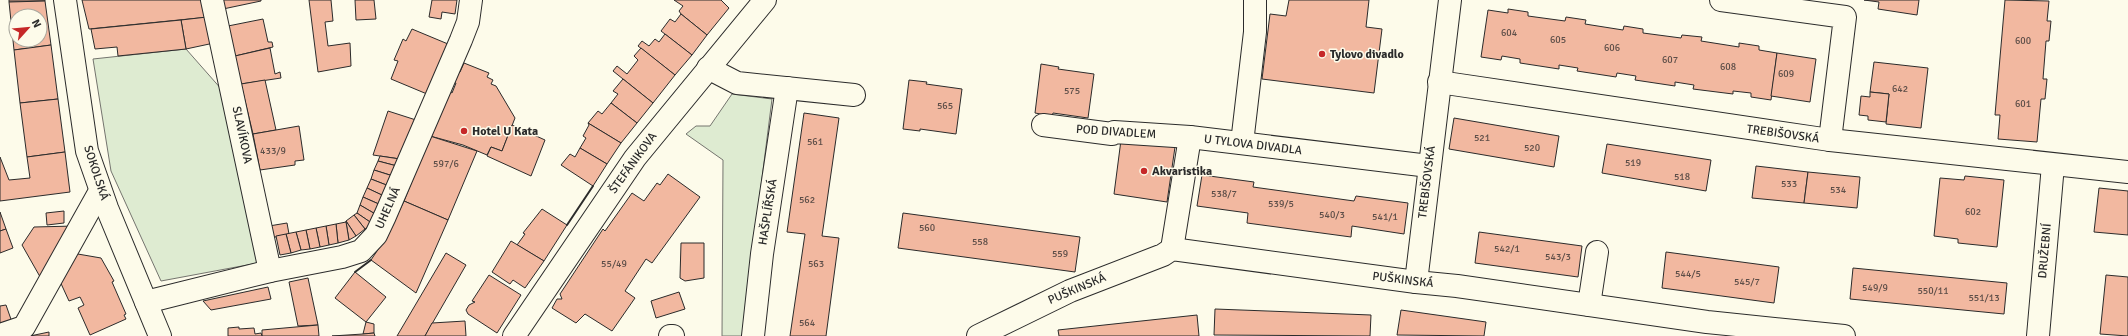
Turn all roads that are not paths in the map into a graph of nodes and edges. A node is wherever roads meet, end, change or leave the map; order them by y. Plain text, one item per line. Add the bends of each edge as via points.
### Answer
1 (65, 0) edge
2 (212, 0) edge
3 (471, 0) edge
4 (1255, 0) edge
5 (1450, 0) edge
6 (1721, 0) edge
7 (758, 3) edge
8 (708, 68) junction
9 (1439, 82) junction
10 (787, 88) junction
11 (854, 95) dead end
12 (1043, 125) dead end
13 (1190, 137) junction
14 (1830, 140) junction
15 (1242, 143) junction
16 (2054, 165) junction
17 (1429, 166) junction
18 (2128, 172) edge
19 (100, 191) junction
20 (1172, 249) junction
21 (1597, 252) dead end
22 (270, 271) junction
23 (1416, 282) junction
24 (146, 302) junction
25 (1589, 305) junction
26 (0, 335) edge
27 (160, 336) edge
28 (514, 336) edge
29 (670, 336) edge
30 (673, 336) edge
31 (753, 336) edge
32 (978, 336) edge
33 (1844, 336) edge
34 (2038, 336) edge

1 - 19 street, SOKOLSKÁ via 87,151
2 - 22 street, SLAVÍKOVA
3 - 22 street, UHELNÁ via 468,22 461,40 376,236 361,251 342,258
4 - 15 street via 1256,32
5 - 9 street, TREBIŠOVSKÁ
6 - 14 street via 1845,17
7 - 8 street, ŠTEFÁNIKOVA
8 - 10 street via 737,83
8 - 28 street, ŠTEFÁNIKOVA via 635,158
9 - 14 street, TREBIŠOVSKÁ
9 - 17 street, TREBIŠOVSKÁ
10 - 11 street
10 - 31 street, HAŠPLÍŘSKÁ via 762,254
12 - 13 street, POD DIVADLEM via 1112,134 1114,132
13 - 15 street, U TYLOVA DIVADLA
13 - 20 street, U TYLOVA DIVADLA
14 - 16 street, TREBIŠOVSKÁ
15 - 17 street, U TYLOVA DIVADLA
16 - 18 street, TREBIŠOVSKÁ
16 - 34 street, DRUŽEBNÍ
17 - 23 street, TREBIŠOVSKÁ
19 - 24 street, SOKOLSKÁ
19 - 26 street via 24,327
20 - 23 street, PUŠKINSKÁ
20 - 32 street, PUŠKINSKÁ via 1070,291
21 - 25 street
22 - 24 street, UHELNÁ
23 - 25 street, PUŠKINSKÁ
24 - 27 street, SOKOLSKÁ
25 - 33 street, PUŠKINSKÁ via 1707,322
29 - 30 street

